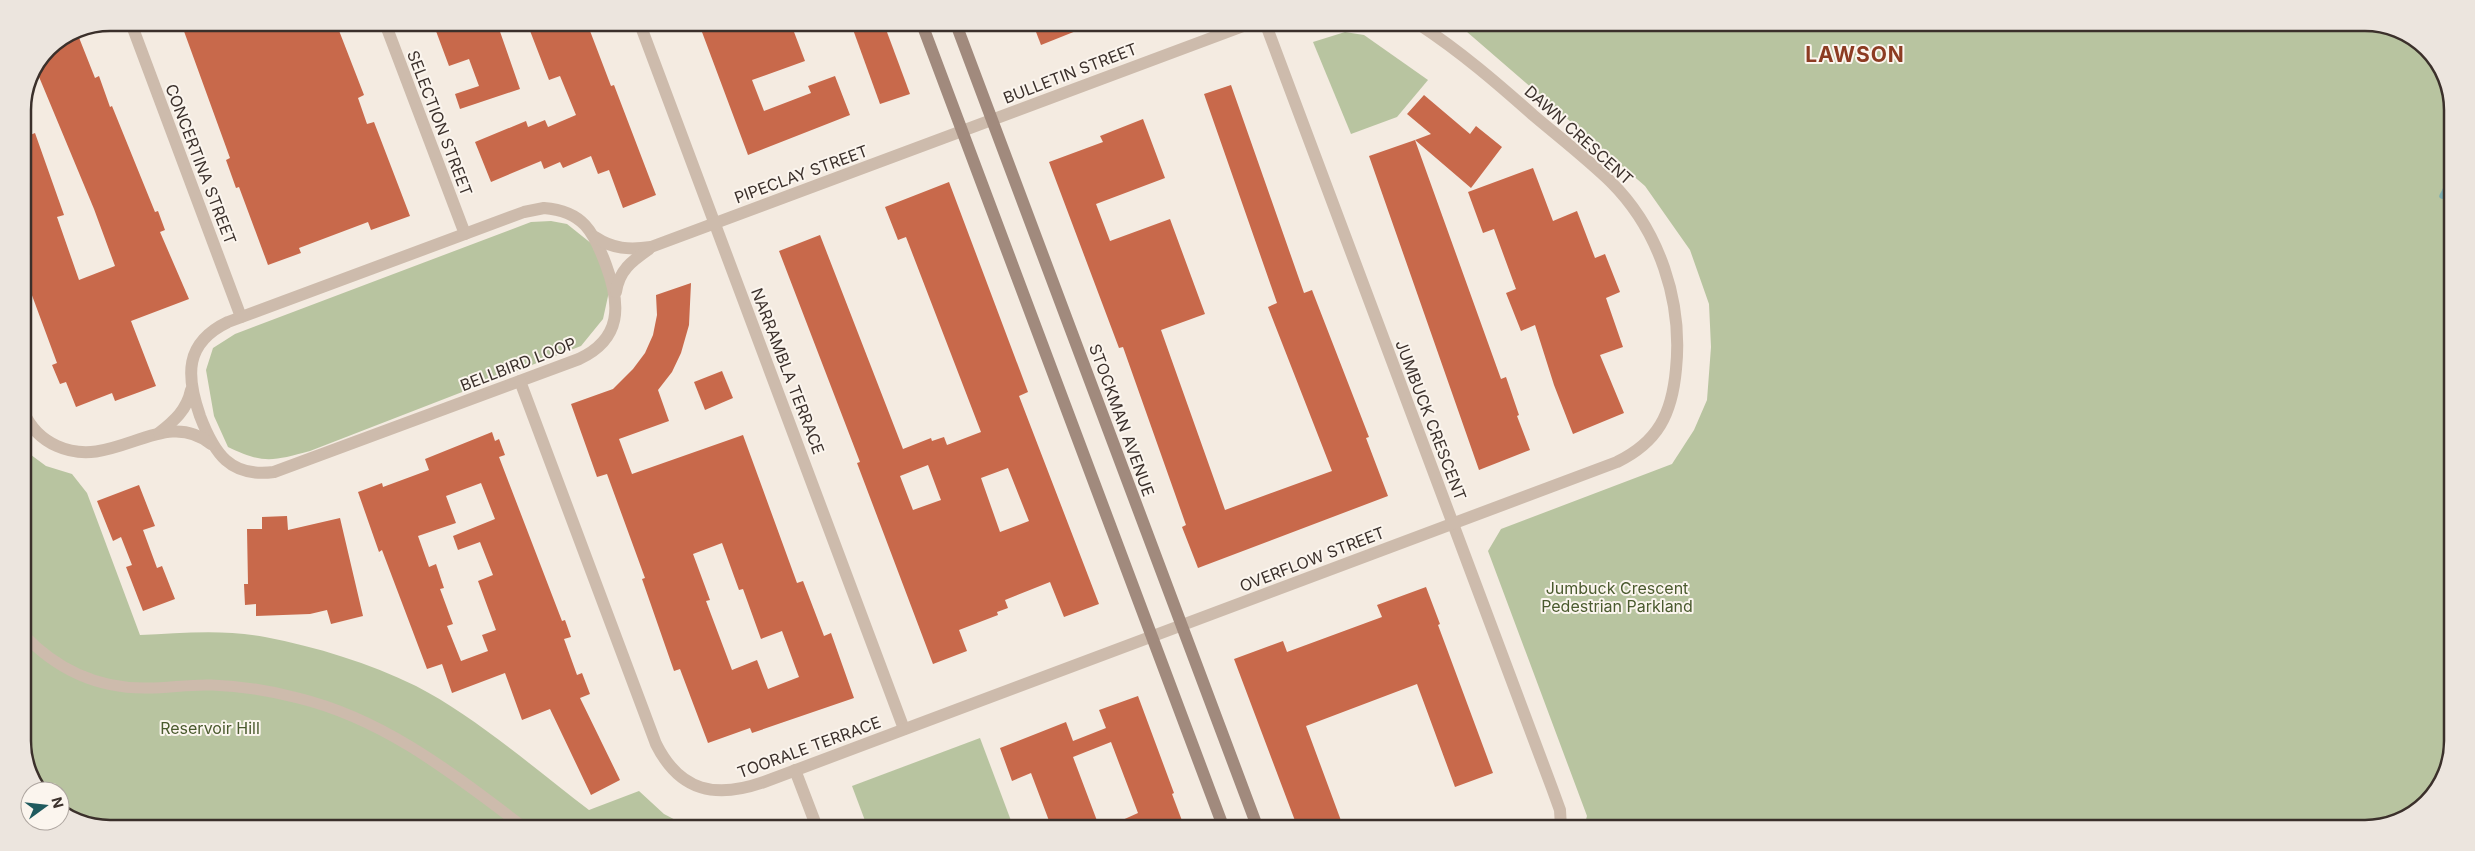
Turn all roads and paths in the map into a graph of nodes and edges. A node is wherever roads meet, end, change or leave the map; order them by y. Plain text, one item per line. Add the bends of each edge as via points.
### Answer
1 (134, 31) edge
2 (388, 31) edge
3 (643, 31) edge
4 (925, 31) edge
5 (959, 31) edge
6 (1230, 31) edge
7 (1268, 31) edge
8 (1429, 31) edge
9 (992, 120) junction
10 (962, 131) junction
11 (715, 224) junction
12 (464, 234) junction
13 (594, 237) junction
14 (651, 248) junction
15 (616, 293) junction
16 (241, 317) junction
17 (520, 381) junction
18 (191, 388) junction
19 (31, 425) edge
20 (159, 433) junction
21 (212, 444) junction
22 (1453, 524) junction
23 (1182, 625) junction
24 (1152, 636) junction
25 (31, 642) edge
26 (904, 729) junction
27 (795, 770) junction
28 (514, 820) edge
29 (814, 820) edge
30 (1221, 820) edge
31 (1255, 820) edge
32 (1560, 820) edge

1 - 16 street, CONCERTINA STREET
2 - 12 street, SELECTION STREET
3 - 11 street, NARRAMBLA TERRACE
4 - 10 street
5 - 9 street, STOCKMAN AVENUE
6 - 9 street, BULLETIN STREET
7 - 22 street, JUMBUCK CRESCENT
8 - 22 street, DAWN CRESCENT via 1503,88 1596,168 1626,199 1650,234 1667,274 1678,337 1676,380 1667,414 1642,448 1617,462
9 - 10 street, BULLETIN STREET
9 - 23 street, STOCKMAN AVENUE
10 - 11 street, PIPECLAY STREET
10 - 24 street
11 - 14 street, PIPECLAY STREET
11 - 26 street, NARRAMBLA TERRACE
12 - 13 street, BELLBIRD LOOP via 544,208 573,215
12 - 16 street, BELLBIRD LOOP
13 - 14 street, PIPECLAY STREET via 606,245 622,249
13 - 15 street, BELLBIRD LOOP
14 - 15 street, PIPECLAY STREET via 627,265 618,277
15 - 17 street, BELLBIRD LOOP via 615,320 607,337 595,350
16 - 18 street, BELLBIRD LOOP via 218,327 203,340 190,368
17 - 21 street, BELLBIRD LOOP via 274,472 256,473 238,468 223,458
17 - 27 street, TOORALE TERRACE via 656,744 668,766 700,788 725,792 750,787
18 - 20 street via 189,402 181,414
18 - 21 street, BELLBIRD LOOP
19 - 20 street via 53,444 76,453 102,452
20 - 21 street via 188,432
22 - 23 street, OVERFLOW STREET
22 - 32 street, JUMBUCK CRESCENT via 1556,799
23 - 24 street, TOORALE TERRACE
23 - 31 street, STOCKMAN AVENUE
24 - 26 street, TOORALE TERRACE
24 - 30 street
25 - 28 lane via 48,658 75,675 99,683 132,688 236,687 334,708 373,724 408,744
26 - 27 street, TOORALE TERRACE
27 - 29 street

